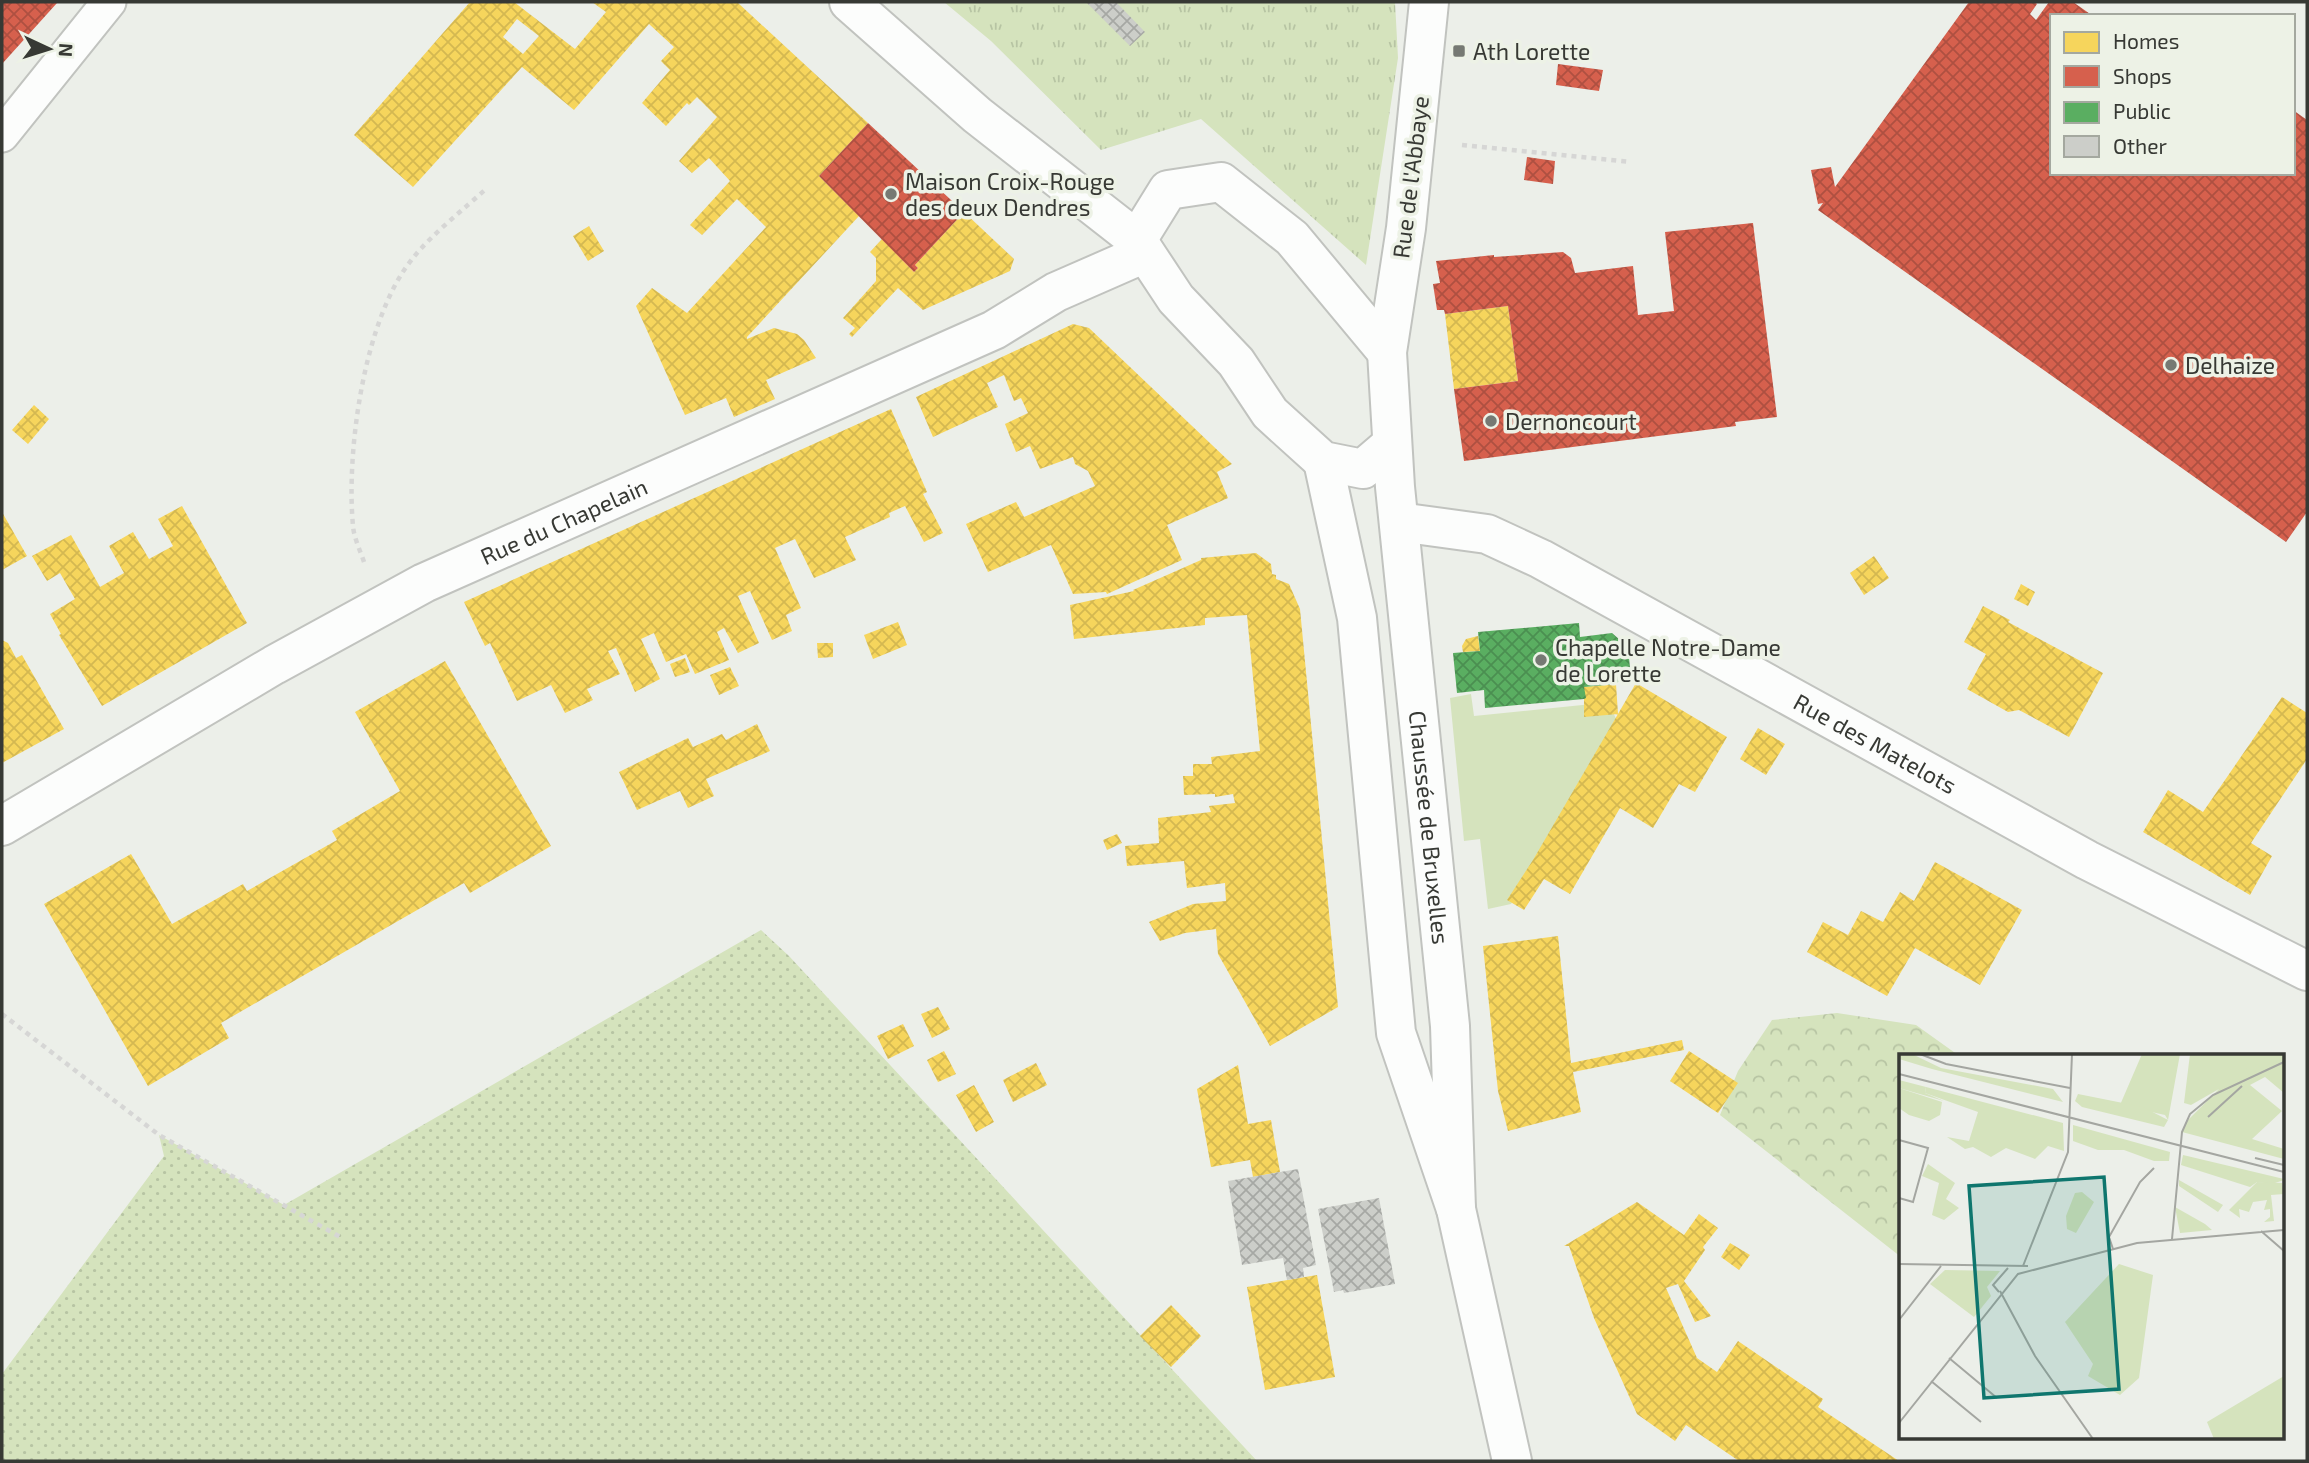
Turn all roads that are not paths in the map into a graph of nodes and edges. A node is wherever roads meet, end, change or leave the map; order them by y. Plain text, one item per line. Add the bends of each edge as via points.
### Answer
1 (109, 2) edge
2 (849, 2) edge
3 (1429, 2) edge
4 (2, 135) edge
5 (1141, 246) junction
6 (1387, 352) junction
7 (1391, 445) junction
8 (1323, 461) junction
9 (1399, 522) junction
10 (2, 827) edge
11 (2307, 971) edge
12 (1456, 1209) junction
13 (1511, 1461) edge

1 - 4 lane
2 - 5 street via 977,116
3 - 6 street, Rue de l'Abbaye via 1406,228
5 - 6 street via 1168,190 1221,182 1292,238
5 - 8 street via 1176,299 1236,362 1270,413
5 - 10 street, Rue du Chapelain via 994,330 424,583 274,665
6 - 7 street, Chaussée de Bruxelles
7 - 8 street via 1363,469
7 - 9 street, Chaussée de Bruxelles
8 - 12 street, Chaussée de Bruxelles via 1357,618 1396,1033
9 - 11 street, Rue des Matelots via 1487,534 1541,559 2087,860
9 - 12 street, Chaussée de Bruxelles via 1450,1026
12 - 13 street, Chaussée de Bruxelles

